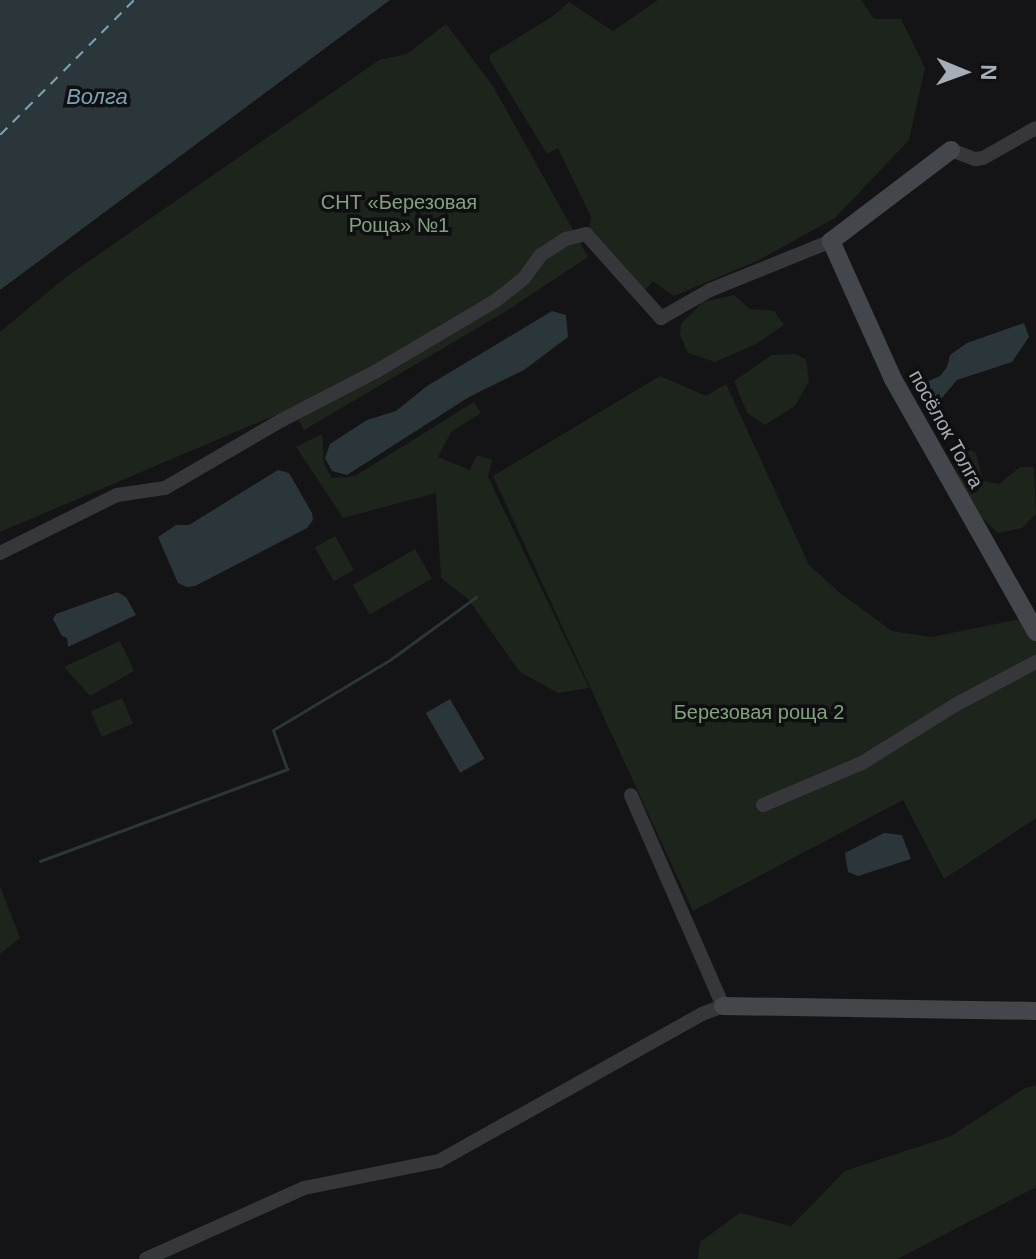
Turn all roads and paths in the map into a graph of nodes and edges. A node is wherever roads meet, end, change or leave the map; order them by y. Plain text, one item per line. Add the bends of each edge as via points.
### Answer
1 (1036, 128) edge
2 (951, 150) joint
3 (831, 241) junction
4 (0, 553) edge
5 (1036, 632) edge
6 (1036, 662) edge
7 (631, 795) dead end
8 (763, 805) dead end
9 (723, 1006) junction
10 (1036, 1011) edge
11 (146, 1259) edge

1 - 2 street via 983,158
2 - 3 street
3 - 4 street via 710,290 661,318 586,234 566,239 541,255 524,278 495,301 375,372 165,488 117,495
3 - 5 street, посёлок Толга via 893,379
6 - 8 street via 862,763
7 - 9 street
9 - 10 street
9 - 11 street via 439,1161 304,1188

